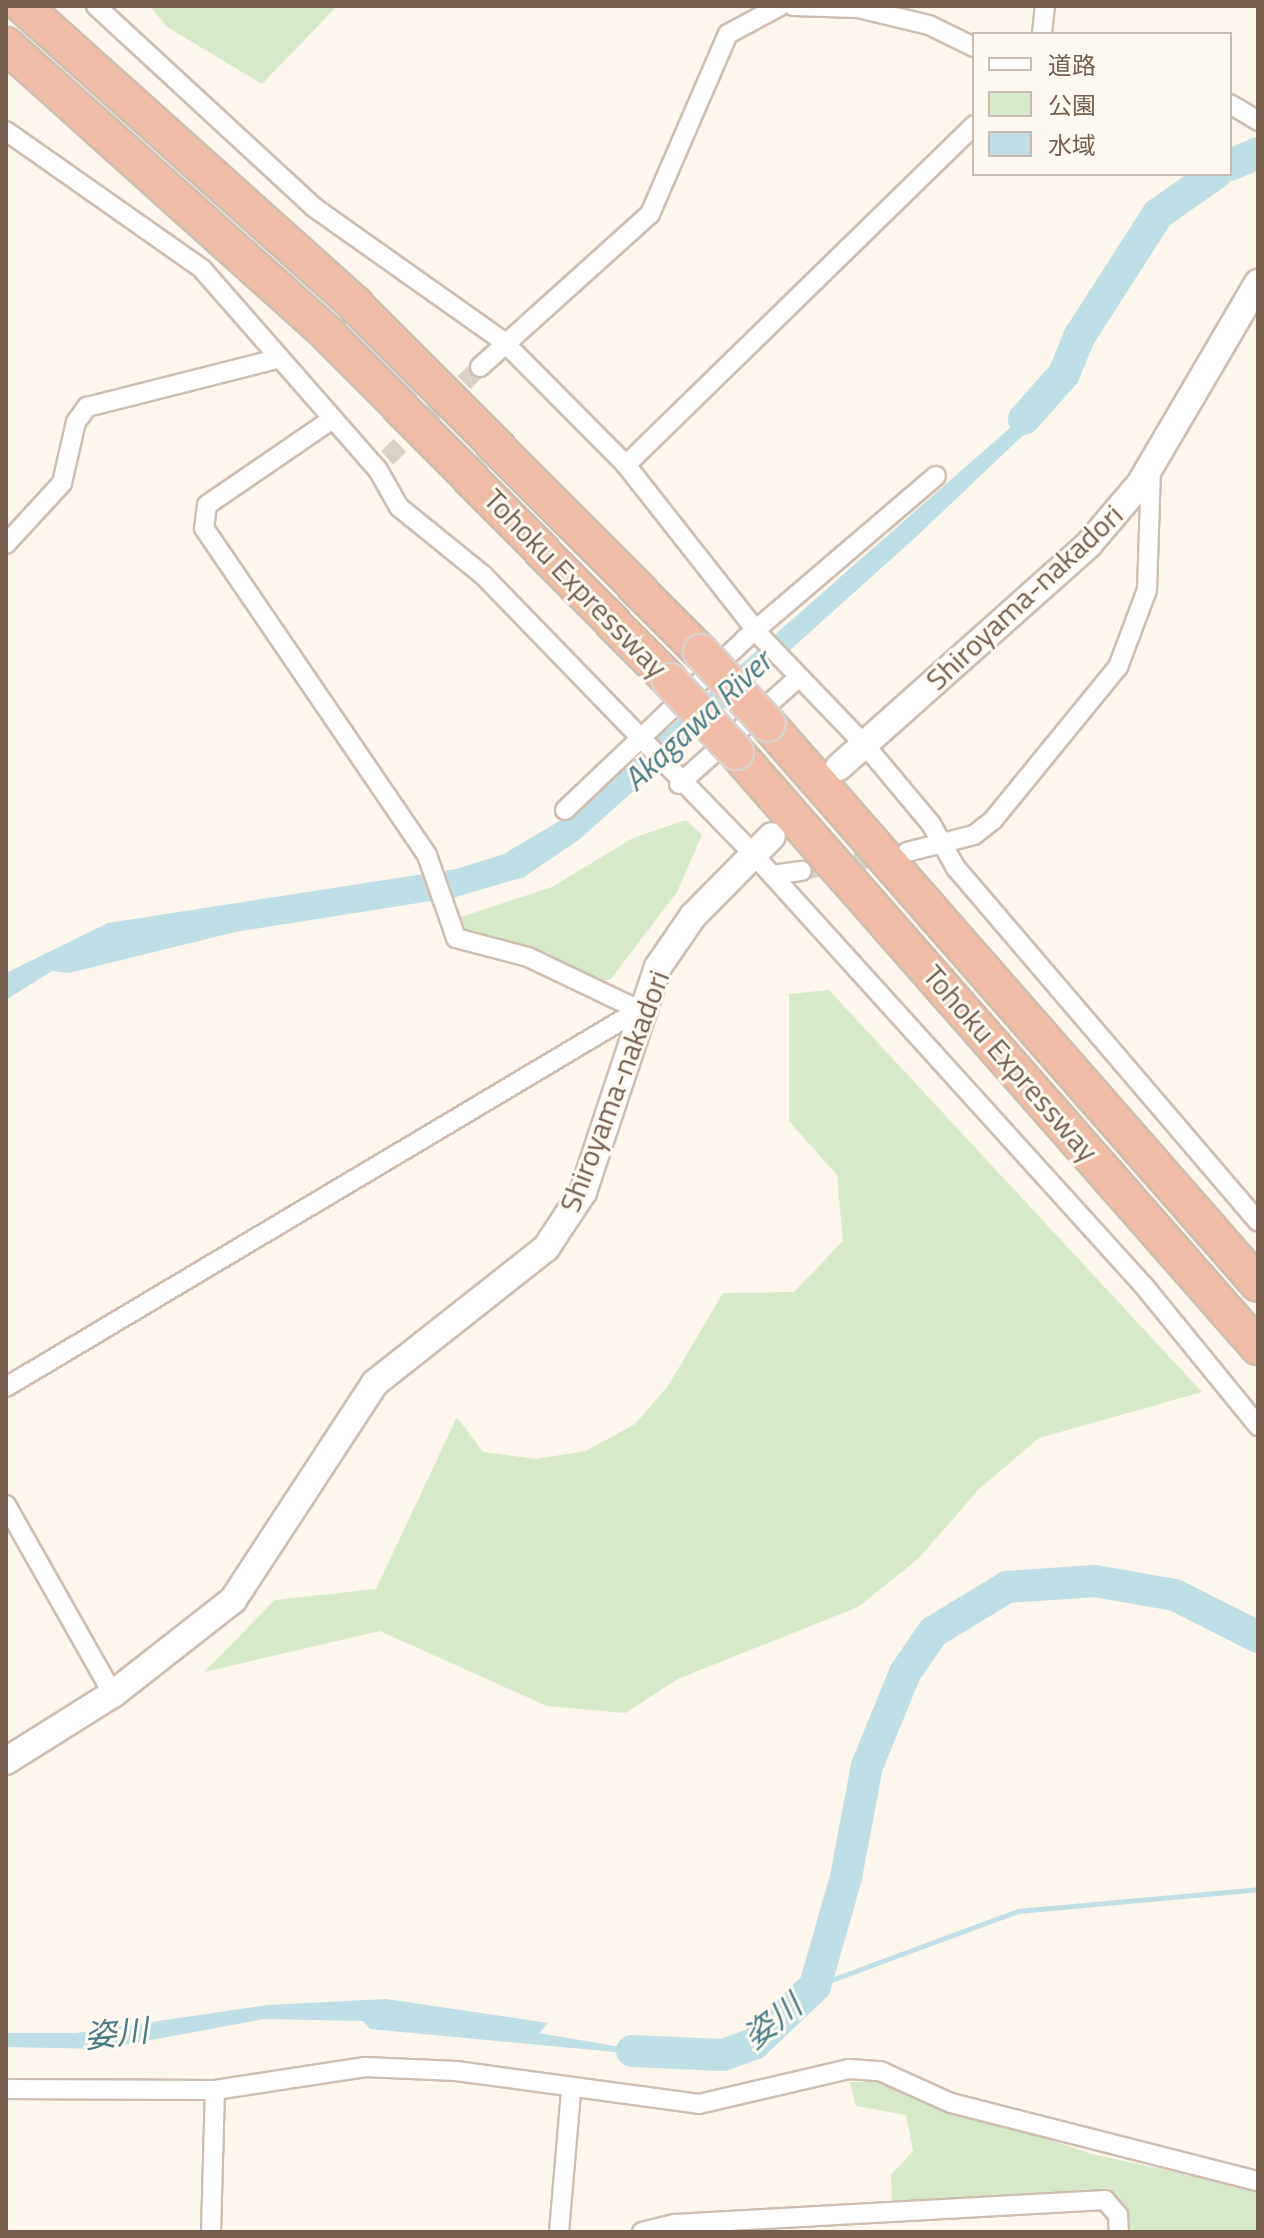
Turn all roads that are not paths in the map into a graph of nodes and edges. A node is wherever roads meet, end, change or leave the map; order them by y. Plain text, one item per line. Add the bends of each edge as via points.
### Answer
1 (23, 6) edge
2 (96, 6) edge
3 (780, 6) edge
4 (793, 6) edge
5 (1045, 6) edge
6 (1042, 32) edge
7 (6, 45) edge
8 (972, 46) edge
9 (1232, 105) edge
10 (1258, 121) edge
11 (972, 127) edge
12 (6, 131) edge
13 (1258, 283) edge
14 (504, 342) junction
15 (280, 358) junction
16 (480, 367) tunnel mouth
17 (331, 420) junction
18 (626, 465) junction
19 (1151, 467) junction
20 (936, 476) dead end
21 (6, 544) edge
22 (760, 635) junction
23 (798, 678) junction
24 (636, 741) junction
25 (865, 745) junction
26 (839, 767) dead end
27 (676, 782) junction
28 (565, 810) dead end
29 (940, 844) junction
30 (762, 845) junction
31 (907, 852) tunnel mouth
32 (802, 871) tunnel mouth
33 (772, 875) junction
34 (639, 1010) junction
35 (1258, 1221) edge
36 (1258, 1284) edge
37 (1258, 1347) edge
38 (6, 1387) edge
39 (1258, 1426) edge
40 (6, 1505) edge
41 (113, 1694) junction
42 (6, 1761) edge
43 (6, 2089) edge
44 (215, 2090) junction
45 (571, 2092) junction
46 (1258, 2181) edge
47 (211, 2232) edge
48 (559, 2232) edge
49 (642, 2232) edge
50 (1119, 2232) edge

1 - 36 highway, Tohoku Expressway, bridge via 355,304 701,652
2 - 14 street via 315,208
3 - 14 street via 728,34 650,214
4 - 8 street via 858,8 929,25
5 - 6 street
7 - 37 highway, Tohoku Expressway, bridge via 330,336 670,681
9 - 10 street
11 - 18 street
12 - 15 street via 202,269
13 - 19 street, Shiroyama-nakadori
14 - 16 street
14 - 18 street
15 - 17 street
15 - 21 street via 87,407 76,422 62,483
17 - 24 street via 382,464 399,507 483,575
17 - 34 street via 207,505 204,528 427,855 447,912 468,945 528,957
18 - 22 street
19 - 25 street, Shiroyama-nakadori via 1089,544
19 - 29 street via 1147,590 1118,667 993,820
20 - 22 street
22 - 23 street
22 - 24 street
23 - 25 street
23 - 27 street
24 - 27 street
24 - 28 street
25 - 26 street, Shiroyama-nakadori
25 - 29 street
27 - 30 street
29 - 31 street
29 - 35 street
30 - 33 street
30 - 34 street, Shiroyama-nakadori via 677,938
32 - 33 street
33 - 39 street via 1144,1286
34 - 38 street
34 - 41 street, Shiroyama-nakadori via 583,1192 546,1248 375,1383 254,1575
40 - 41 street
41 - 42 street, Shiroyama-nakadori
43 - 44 street
44 - 45 street via 365,2067 456,2071
44 - 47 street
45 - 46 street via 699,2104 849,2069 880,2071 951,2103
45 - 48 street
49 - 50 street via 675,2224 1105,2200 1115,2206

